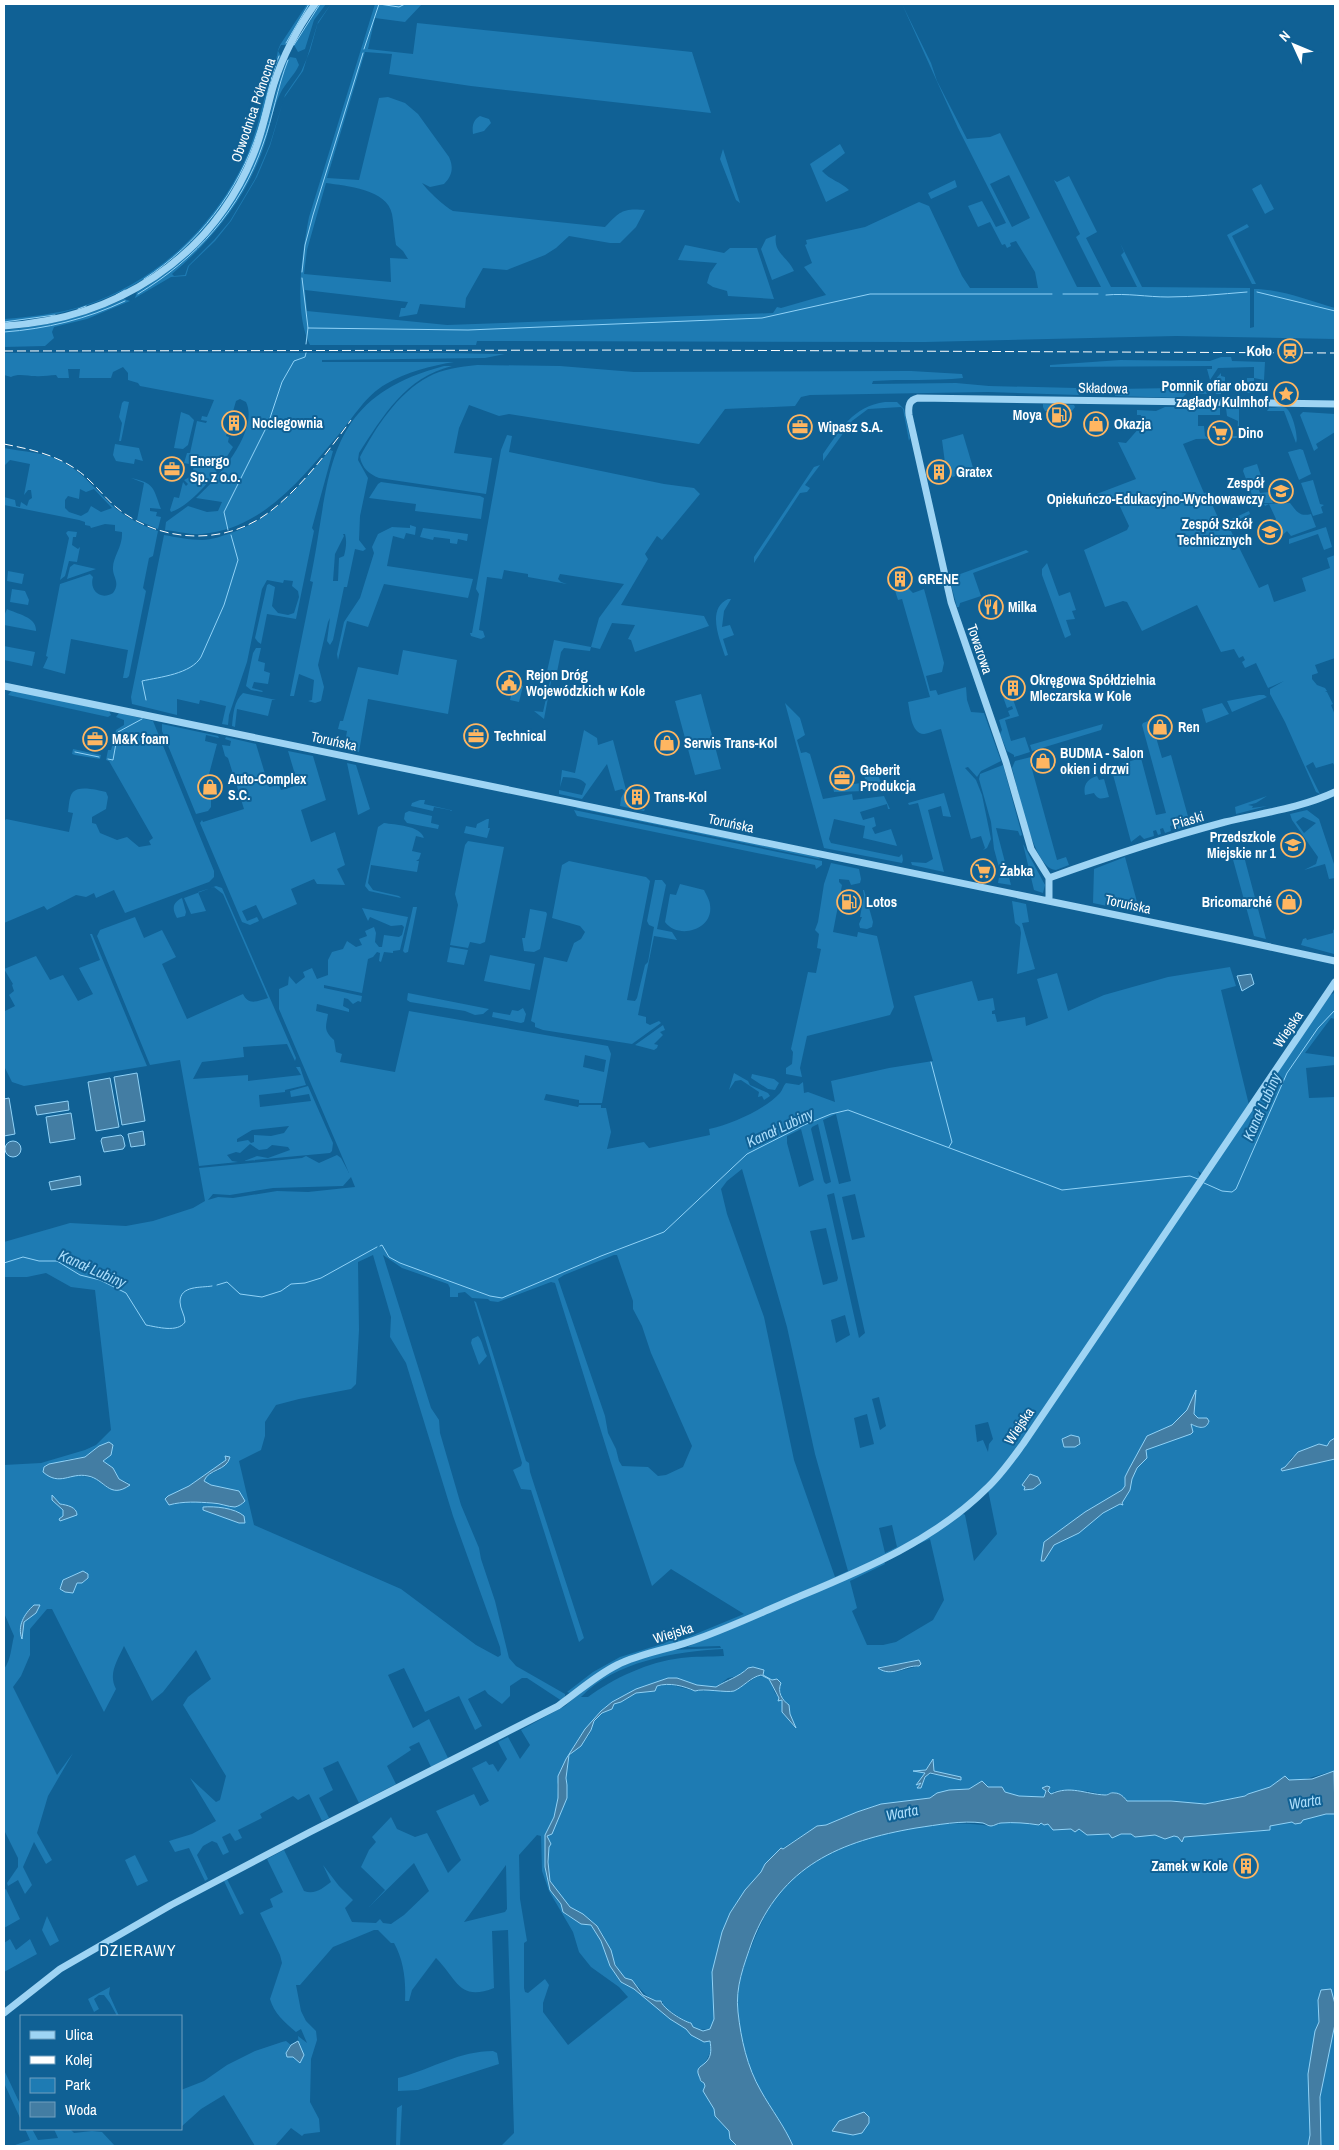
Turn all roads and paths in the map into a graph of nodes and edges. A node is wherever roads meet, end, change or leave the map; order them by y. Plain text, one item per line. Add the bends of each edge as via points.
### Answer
1 (315, 4) edge
2 (4, 326) edge
3 (912, 400) joint
4 (1335, 404) edge
5 (4, 686) edge
6 (1335, 792) edge
7 (1049, 878) junction
8 (1048, 901) junction
9 (1335, 961) edge
10 (1335, 982) edge
11 (4, 2013) edge

1 - 2 street, Obwodnica Północna via 284,58 246,171 224,209 200,238 160,273 116,299 61,318
3 - 4 street, Składowa via 988,398
3 - 7 street, Towarowa via 909,415 951,602 1006,762 1031,849
5 - 8 street, Toruńska
6 - 7 street, Piaski via 1317,801 1224,822 1126,850
7 - 8 street
8 - 9 street, Toruńska
10 - 11 street, Wiejska via 1023,1444 987,1488 938,1528 842,1578 701,1638 618,1664 599,1674 567,1700 518,1727 179,1901 60,1969

